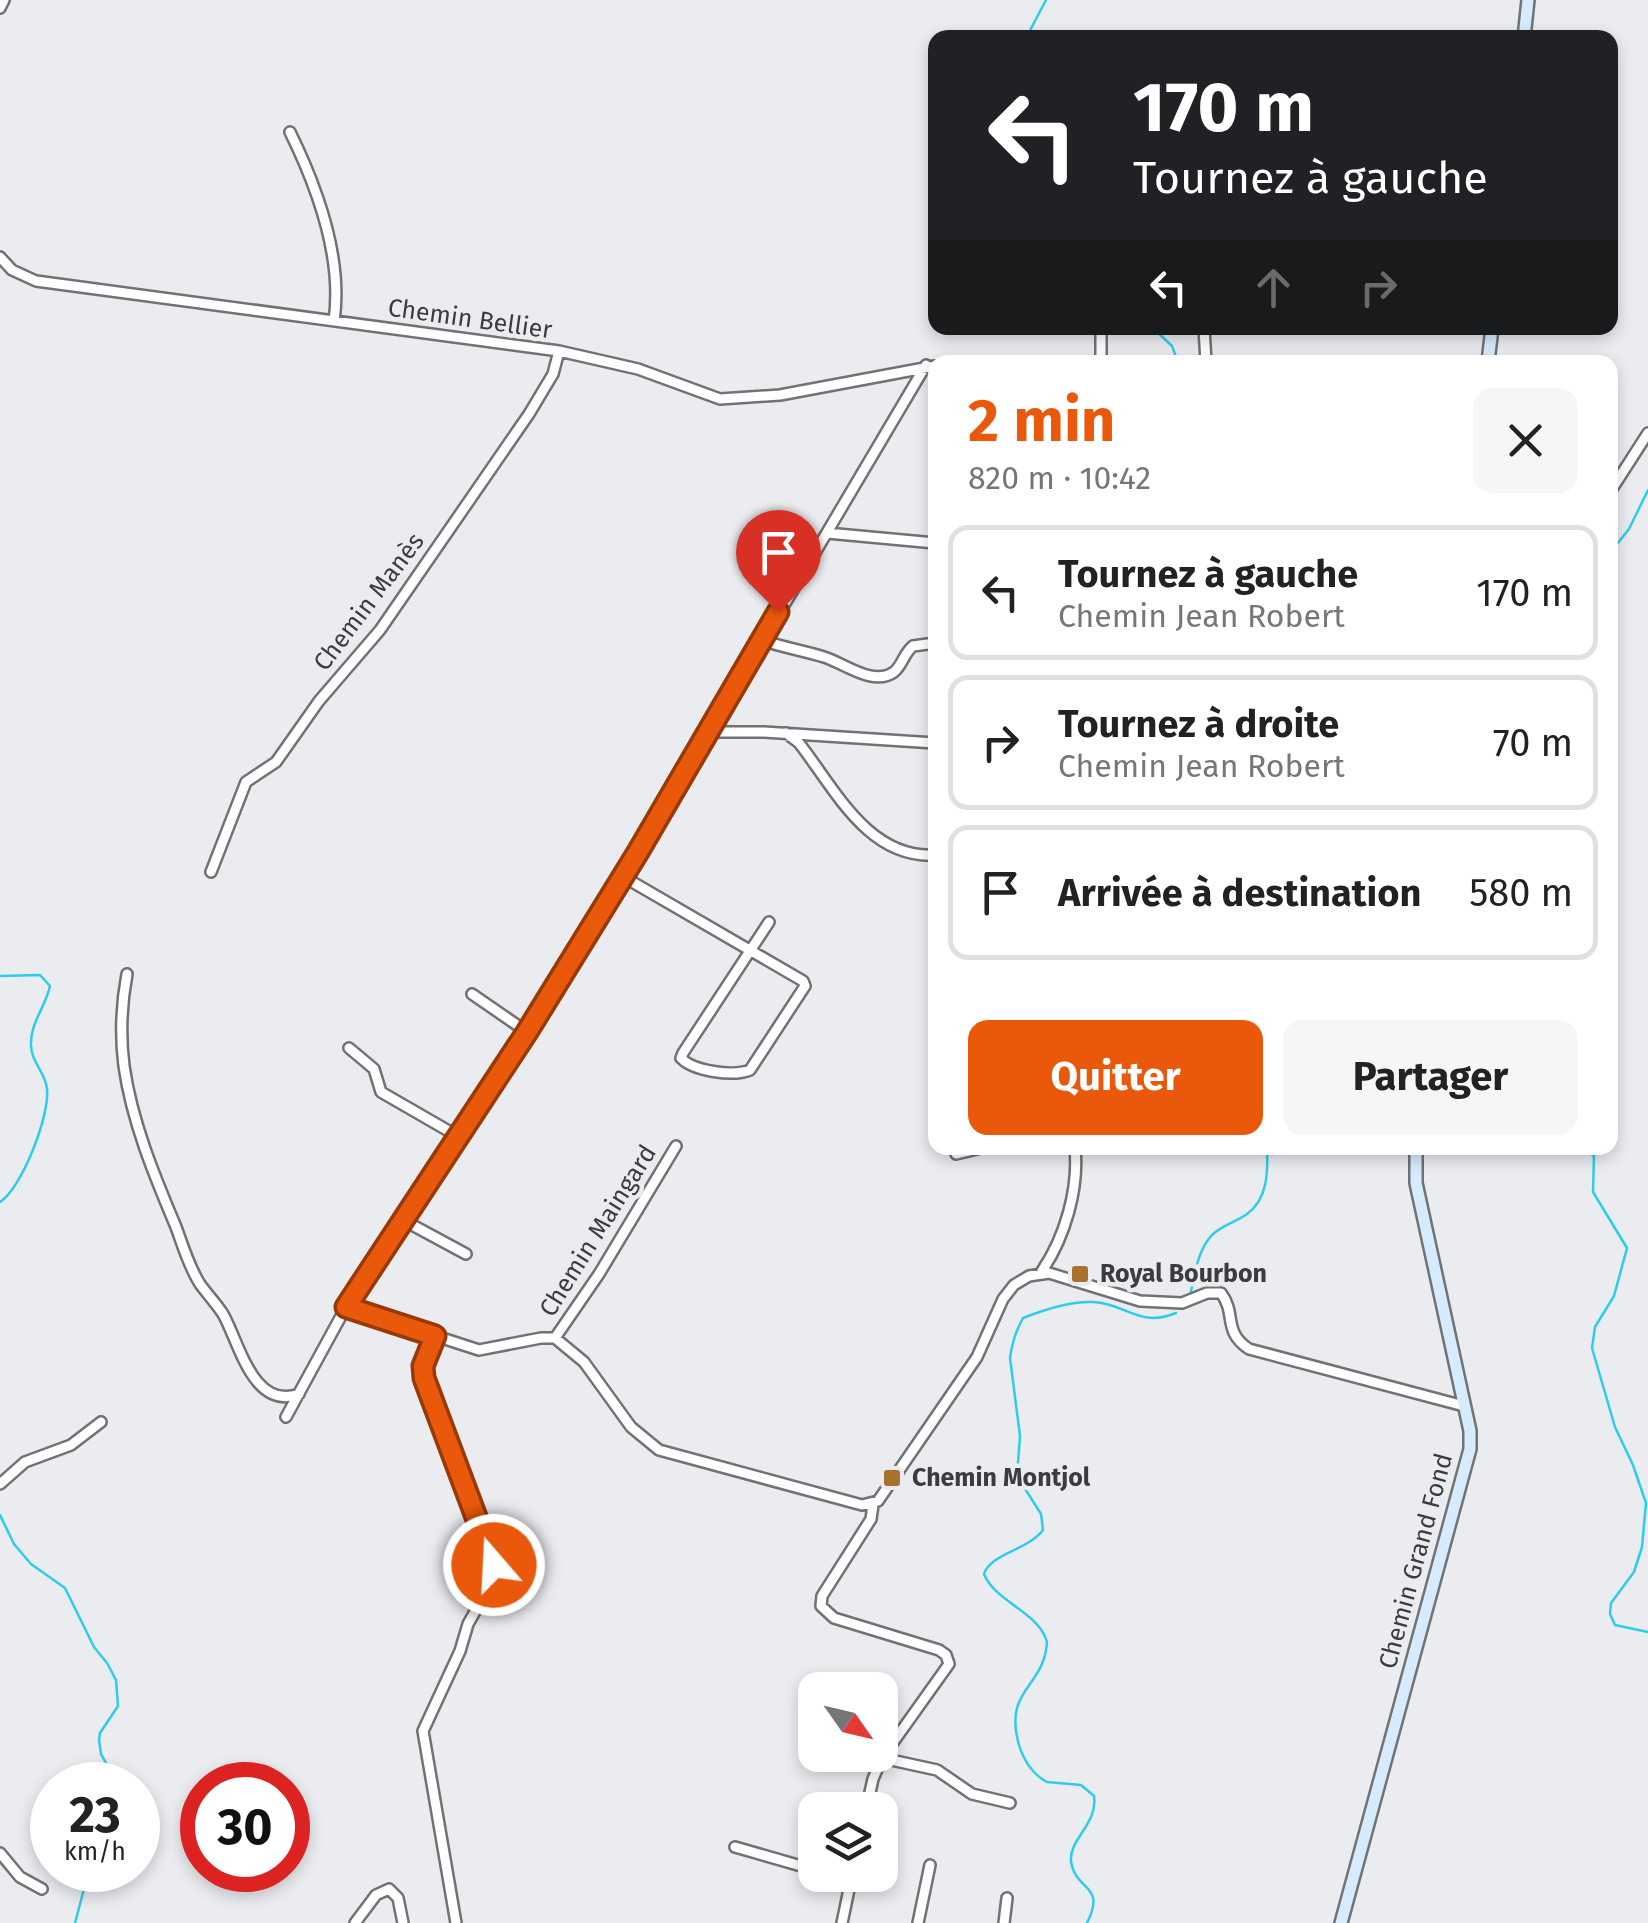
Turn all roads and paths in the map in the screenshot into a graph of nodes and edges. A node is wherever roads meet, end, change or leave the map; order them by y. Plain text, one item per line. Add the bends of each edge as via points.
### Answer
1 (4, 0) edge
2 (1528, 0) edge
3 (0, 8) edge
4 (1525, 30) edge
5 (290, 132) dead end
6 (0, 258) edge
7 (334, 321) junction
8 (559, 351) junction
9 (928, 366) edge
10 (928, 369) edge
11 (1648, 434) edge
12 (1618, 480) edge
13 (828, 533) junction
14 (928, 542) edge
15 (761, 640) junction
16 (928, 644) edge
17 (708, 732) junction
18 (785, 733) junction
19 (928, 743) edge
20 (928, 855) edge
21 (210, 872) dead end
22 (622, 876) junction
23 (770, 922) dead end
24 (749, 950) junction
25 (128, 974) dead end
26 (472, 994) dead end
27 (527, 1032) junction
28 (348, 1048) dead end
29 (459, 1137) junction
30 (676, 1146) dead end
31 (1075, 1155) edge
32 (1416, 1155) edge
33 (403, 1220) junction
34 (466, 1254) dead end
35 (1042, 1272) junction
36 (346, 1307) junction
37 (435, 1336) junction
38 (555, 1338) junction
39 (301, 1393) junction
40 (1464, 1406) junction
41 (286, 1417) dead end
42 (101, 1422) dead end
43 (0, 1484) edge
44 (873, 1505) junction
45 (898, 1736) edge
46 (898, 1761) edge
47 (1010, 1803) dead end
48 (735, 1847) dead end
49 (0, 1853) edge
50 (798, 1865) edge
51 (930, 1866) dead end
52 (30, 1882) edge
53 (848, 1892) edge
54 (1008, 1898) dead end
55 (355, 1923) edge
56 (403, 1923) edge
57 (456, 1923) edge
58 (842, 1923) edge
59 (918, 1923) edge
60 (1004, 1923) edge
61 (1341, 1923) edge

1 - 3 street
2 - 4 street
5 - 7 street via 323,219 335,280
6 - 7 street, Chemin Bellier via 36,281
7 - 8 street, Chemin Bellier
8 - 9 street, Chemin Bellier via 638,369 720,399
8 - 21 street, Chemin Manès via 530,414 380,630 276,762 246,782
10 - 13 street
11 - 12 street
13 - 14 street
13 - 15 street
15 - 16 street via 883,676 913,646
15 - 17 street
17 - 18 street
17 - 22 street
18 - 19 street
18 - 20 street via 874,838 908,854
22 - 24 street
22 - 27 street
23 - 24 street
24 - 24 street via 683,1053 684,1064 737,1074 750,1070 802,992 803,981
25 - 39 street via 120,1024 124,1069 145,1152 181,1241 259,1382 277,1396
26 - 27 street
27 - 29 street
28 - 29 street via 372,1066 382,1092
29 - 33 street
30 - 38 street, Chemin Maingard
31 - 35 street via 1065,1224
32 - 40 street, Chemin Grand Fond via 1416,1183
33 - 34 street
33 - 36 street
35 - 40 street via 1140,1301 1182,1303 1221,1293 1234,1336 1249,1349
35 - 44 street via 1003,1298 977,1357
36 - 37 street
36 - 39 street
37 - 38 street via 479,1350
37 - 57 street via 424,1378 494,1565 423,1731
38 - 44 street via 659,1450
39 - 41 street
40 - 61 street, Chemin Grand Fond via 1470,1439 1465,1471
42 - 43 street via 71,1445 25,1462
44 - 45 street via 821,1606 834,1618 946,1655 949,1664
46 - 47 street via 937,1770 972,1794
48 - 50 street
49 - 52 street
51 - 59 street
53 - 58 street
54 - 60 street
55 - 56 street via 389,1889

